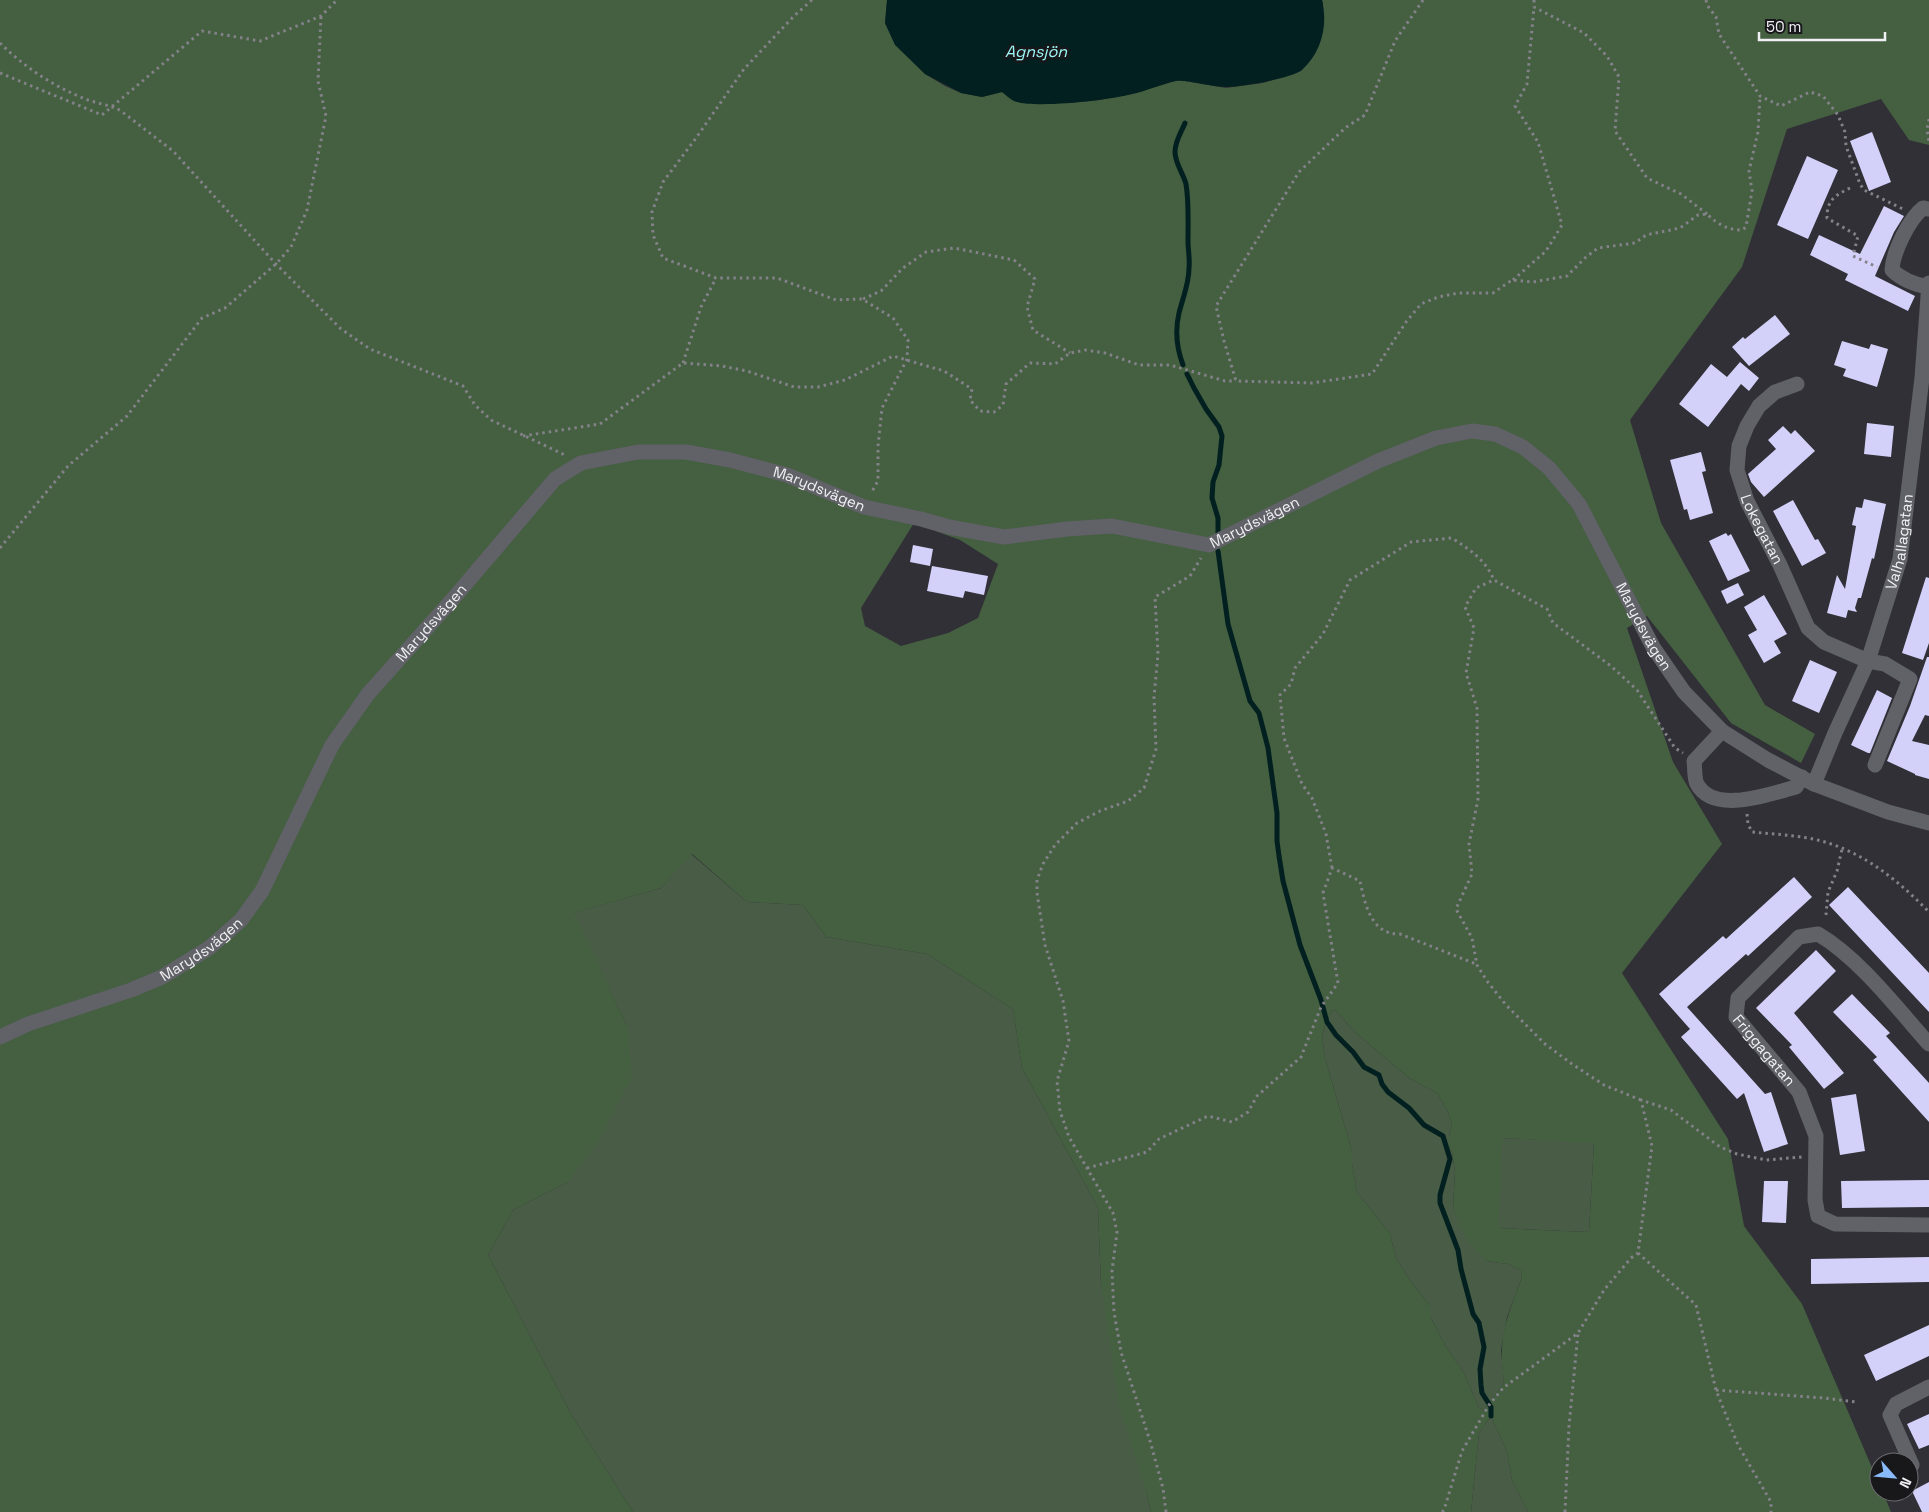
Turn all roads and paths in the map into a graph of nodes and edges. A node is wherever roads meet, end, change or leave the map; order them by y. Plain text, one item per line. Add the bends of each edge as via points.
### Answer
1 (336, 0) edge
2 (812, 0) edge
3 (1423, 0) edge
4 (1534, 0) edge
5 (1706, 0) edge
6 (1534, 7) junction
7 (321, 16) junction
8 (0, 43) edge
9 (0, 73) edge
10 (1760, 96) junction
11 (113, 106) junction
12 (1929, 119) edge
13 (1929, 142) edge
14 (1850, 188) dead end
15 (1922, 212) edge
16 (1707, 214) junction
17 (276, 264) junction
18 (1892, 270) junction
19 (716, 278) junction
20 (1512, 280) junction
21 (1928, 285) edge
22 (862, 299) junction
23 (1070, 354) junction
24 (907, 359) junction
25 (683, 364) junction
26 (1236, 381) junction
27 (1797, 384) dead end
28 (523, 436) junction
29 (1922, 447) edge
30 (581, 462) junction
31 (864, 506) junction
32 (1209, 545) junction
33 (0, 548) edge
34 (1494, 580) junction
35 (1868, 661) junction
36 (1722, 732) junction
37 (1694, 760) junction
38 (1875, 765) dead end
39 (1808, 781) junction
40 (1747, 810) dead end
41 (1929, 823) edge
42 (1842, 848) junction
43 (1332, 868) junction
44 (1929, 912) edge
45 (1826, 915) dead end
46 (1477, 964) junction
47 (0, 1037) edge
48 (1929, 1044) edge
49 (1641, 1100) junction
50 (1816, 1156) junction
51 (1087, 1168) junction
52 (1929, 1226) edge
53 (1638, 1253) junction
54 (1578, 1333) junction
55 (1929, 1387) edge
56 (1716, 1390) junction
57 (1856, 1402) dead end
58 (1907, 1452) edge
59 (1166, 1512) edge
60 (1442, 1512) edge
61 (1565, 1512) edge
62 (1771, 1512) edge

1 - 7 path
2 - 19 path via 744,69 663,182 652,212 653,235 663,258
3 - 26 path via 1395,41 1364,115 1345,128 1299,172 1216,306
4 - 6 path
5 - 10 path via 1716,16 1719,34
6 - 16 path via 1584,33 1607,56 1619,77 1615,131 1647,178 1681,194
6 - 20 path via 1527,84 1515,106 1538,142 1562,225 1546,251
7 - 11 path via 260,41 202,31
7 - 17 path via 318,82 326,116 307,210 292,247
8 - 11 path via 46,79 88,100
9 - 11 path via 102,116
10 - 15 path via 1781,106 1810,92 1823,96 1838,115 1845,132 1846,146 1864,190
10 - 16 path via 1758,132 1749,171 1752,191 1746,227 1736,230 1714,221
11 - 17 path via 172,151
12 - 13 path
14 - 18 path via 1829,202 1826,218 1858,236 1853,256 1875,267
15 - 18 street via 1893,259
16 - 20 path via 1698,215 1680,228 1646,236 1635,243 1598,248 1567,276 1532,282
17 - 28 path via 341,329 370,349 463,386 475,405 491,420
17 - 33 path via 225,308 202,318 126,416 68,466
18 - 21 street, Valhallagatan via 1914,284
19 - 22 path via 777,278 836,300
19 - 25 path via 701,306
20 - 26 path via 1493,292 1459,293 1421,304 1372,374 1312,383
21 - 29 street, Valhallagatan via 1922,378
22 - 23 path via 881,291 903,268 926,252 954,248 1014,260 1035,279 1027,307 1034,330
22 - 24 path via 893,318 908,340
23 - 24 path via 1055,364 1030,362 1006,384 1002,405 994,412 980,411 970,400 972,389 944,371
23 - 26 path via 1085,350 1105,353 1140,365 1170,366
24 - 25 path via 893,356 845,380 818,387 794,387 722,366
24 - 31 path via 882,408 878,481
25 - 28 path via 600,424
27 - 35 street, Lokegatan via 1775,392 1760,406 1739,446 1737,470 1748,501 1808,628 1824,642
28 - 30 path
29 - 35 street, Valhallagatan via 1900,559
30 - 31 street, Marydsvägen via 638,452 686,452 788,475
30 - 47 street, Marydsvägen via 555,479 368,694 332,745 262,890 241,920 209,948 162,976
31 - 32 street, Marydsvägen via 949,527 1004,536 1112,526
32 - 36 street, Marydsvägen via 1378,461 1436,438 1472,431 1494,434 1523,447 1549,468 1579,504 1653,647 1684,692
32 - 51 path via 1190,576 1155,597 1158,654 1154,697 1156,749 1144,788 1128,801 1077,824 1055,845 1037,880 1044,945 1063,1001 1069,1040 1057,1081 1060,1111 1069,1137
34 - 37 path via 1547,609 1553,623 1611,666 1637,690 1675,748
34 - 43 path via 1480,557 1452,538 1411,542 1350,580 1323,634 1295,668 1291,684 1280,695 1284,738 1326,834
34 - 46 path via 1476,588 1465,607 1474,628 1466,673 1477,708 1478,799 1469,844 1472,874 1456,909 1472,938
35 - 38 street, Lokegatan via 1885,664 1910,680
35 - 39 street, Valhallagatan via 1835,733
36 - 37 street
36 - 39 street, Marydsvägen
37 - 39 street via 1697,783 1718,800 1736,801 1796,787
39 - 41 street, Marydsvägen via 1888,812
40 - 42 path via 1752,832 1814,839
42 - 44 path via 1864,858 1906,889
42 - 45 path via 1828,892
43 - 46 path via 1360,881 1366,908 1374,923 1391,934 1400,934
43 - 51 path via 1323,893 1338,983 1322,1006 1301,1057 1257,1096 1248,1112 1232,1122 1208,1116 1159,1139 1147,1152
46 - 49 path via 1506,1005 1545,1044 1604,1085
48 - 50 street, Friggagatan via 1877,985 1833,943 1818,934 1799,937 1738,998 1736,1017 1799,1092 1816,1136
49 - 50 path via 1671,1110 1720,1147 1737,1154 1766,1160
49 - 53 path via 1652,1146
50 - 52 street, Friggagatan via 1814,1200 1818,1216 1835,1224
51 - 59 path via 1113,1213 1117,1232 1112,1271 1114,1312 1121,1352 1150,1441
53 - 54 path via 1604,1290
53 - 56 path via 1696,1304
54 - 60 path via 1503,1388 1490,1405 1462,1451
54 - 61 path via 1568,1426
55 - 58 street via 1896,1404 1890,1415
56 - 57 path
56 - 62 path via 1738,1446 1771,1502

